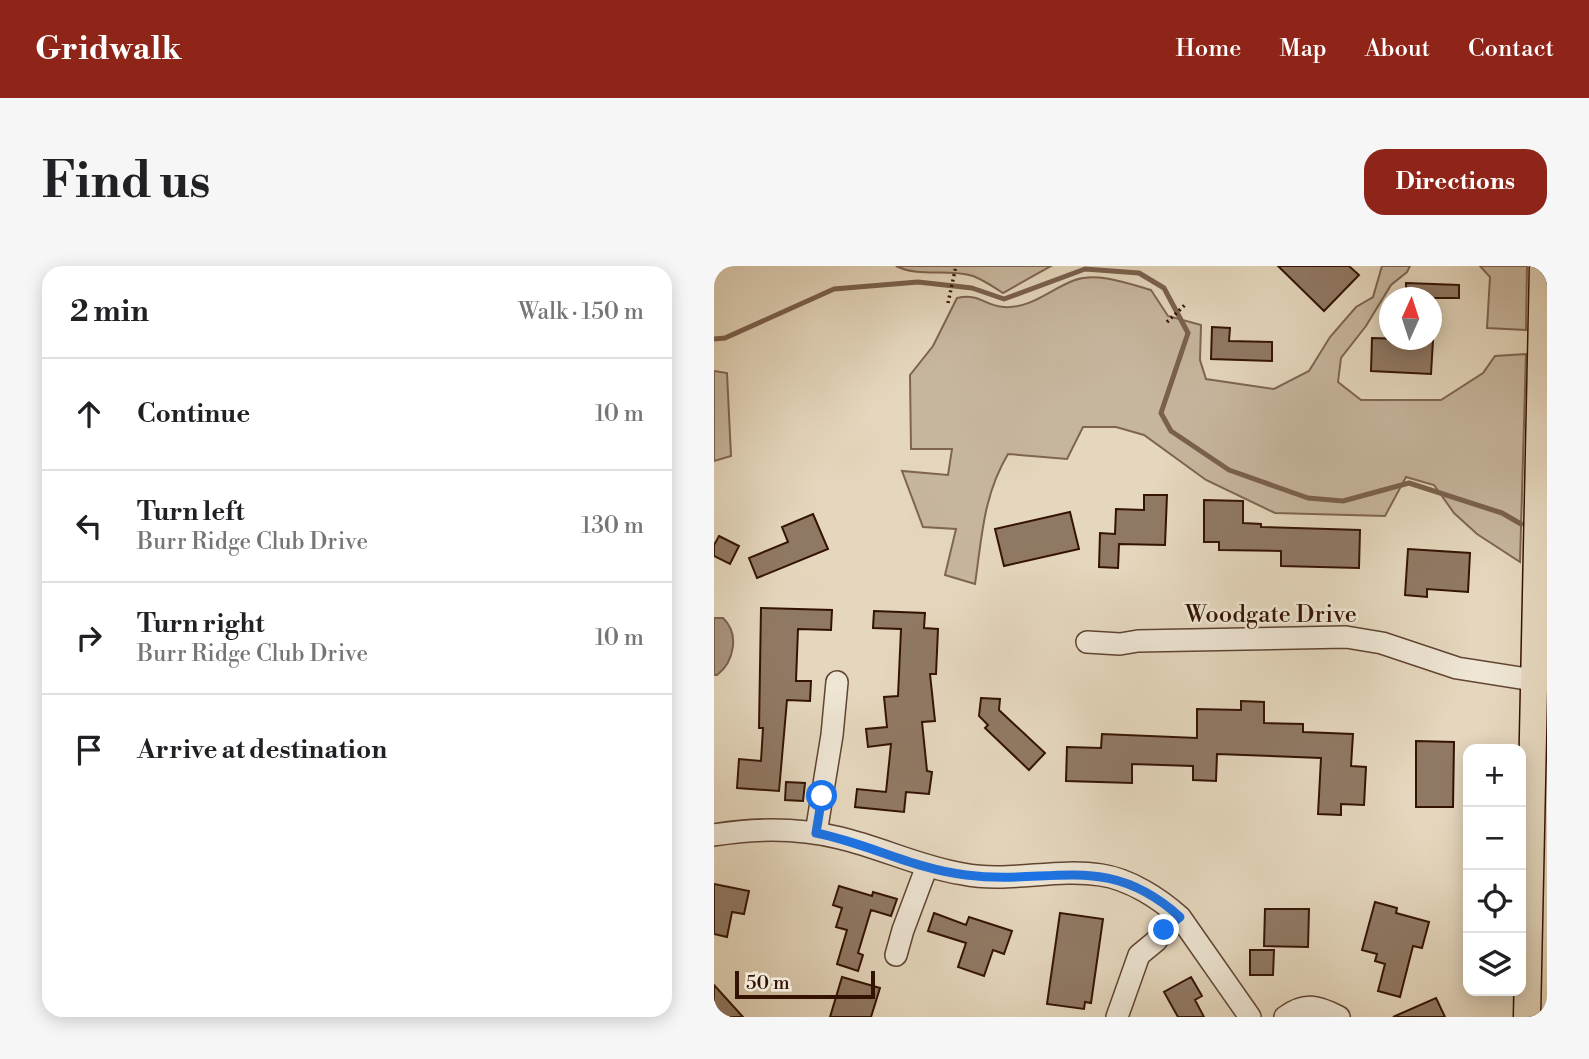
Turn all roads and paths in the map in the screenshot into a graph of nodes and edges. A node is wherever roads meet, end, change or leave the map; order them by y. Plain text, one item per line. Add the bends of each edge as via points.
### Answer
1 (956, 266) edge
2 (1543, 266) edge
3 (948, 303) dead end
4 (1187, 303) dead end
5 (1167, 322) dead end
6 (1087, 642) dead end
7 (1533, 680) junction
8 (836, 682) dead end
9 (816, 833) junction
10 (714, 835) edge
11 (927, 866) junction
12 (1180, 917) junction
13 (896, 955) dead end
14 (1117, 1017) edge
15 (1250, 1017) edge
16 (1285, 1017) edge
17 (1339, 1017) edge
18 (1527, 1017) edge

1 - 3 path
2 - 7 main road
4 - 5 path
6 - 7 street, Woodgate Drive via 1346,637 1382,643 1457,668
7 - 18 main road
8 - 9 street
9 - 10 street via 753,829
9 - 11 street
11 - 12 street via 965,875 1101,875 1148,894
11 - 13 street
12 - 14 street via 1139,955
12 - 15 street
16 - 17 street via 1297,1008 1320,1007

